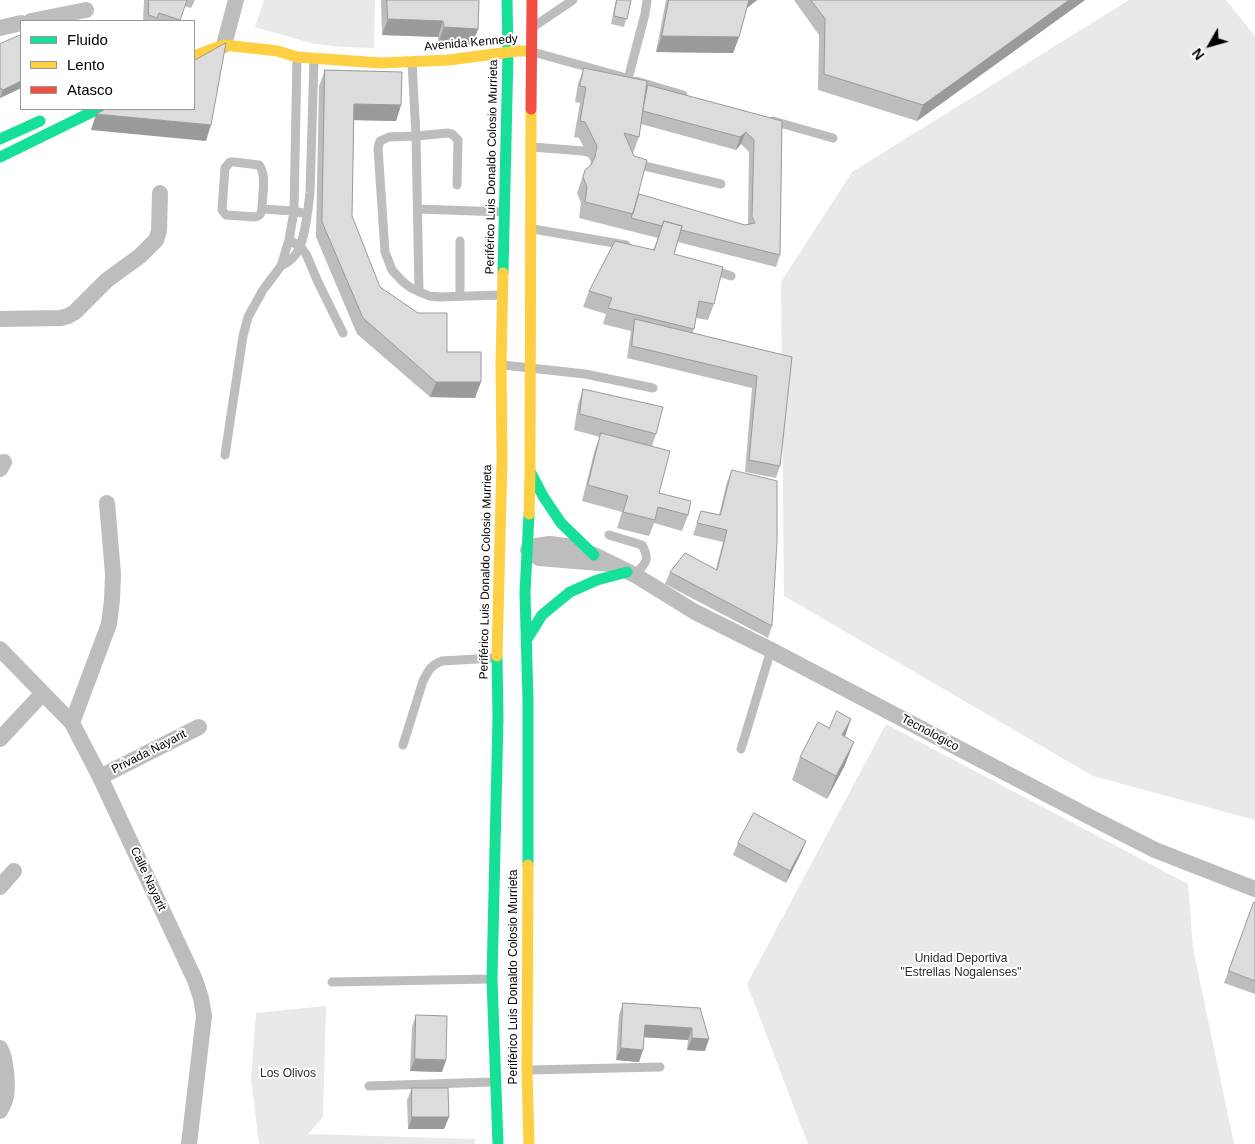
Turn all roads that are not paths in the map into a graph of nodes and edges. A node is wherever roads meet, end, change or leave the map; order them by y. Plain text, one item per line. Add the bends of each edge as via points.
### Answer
1 (236, 0) edge
2 (507, 0) edge
3 (532, 0) edge
4 (573, 0) edge
5 (647, 0) edge
6 (88, 10) edge
7 (36, 20) edge
8 (20, 23) edge
9 (0, 28) edge
10 (532, 28) junction
11 (224, 45) junction
12 (531, 51) junction
13 (508, 53) junction
14 (195, 56) edge
15 (297, 56) junction
16 (314, 59) junction
17 (412, 62) junction
18 (628, 79) junction
19 (693, 98) edge
20 (96, 110) edge
21 (767, 119) edge
22 (56, 130) junction
23 (416, 136) junction
24 (832, 138) dead end
25 (0, 139) edge
26 (531, 147) junction
27 (601, 156) edge
28 (0, 157) edge
29 (629, 162) edge
30 (720, 184) dead end
31 (457, 185) dead end
32 (160, 194) dead end
33 (262, 209) junction
34 (418, 209) junction
35 (294, 211) junction
36 (518, 212) junction
37 (307, 214) junction
38 (531, 229) junction
39 (289, 240) junction
40 (460, 242) dead end
41 (635, 246) edge
42 (301, 247) junction
43 (281, 266) junction
44 (705, 268) edge
45 (732, 276) dead end
46 (419, 292) junction
47 (503, 295) junction
48 (460, 296) junction
49 (0, 319) edge
50 (342, 333) dead end
51 (501, 365) junction
52 (530, 368) junction
53 (653, 388) dead end
54 (225, 455) dead end
55 (502, 458) junction
56 (512, 470) dead end
57 (530, 472) junction
58 (107, 503) dead end
59 (518, 524) dead end
60 (609, 535) dead end
61 (528, 550) junction
62 (594, 555) junction
63 (611, 564) junction
64 (631, 574) junction
65 (514, 588) dead end
66 (511, 605) dead end
67 (497, 632) junction
68 (526, 639) junction
69 (0, 649) edge
70 (771, 650) junction
71 (497, 658) junction
72 (43, 693) junction
73 (72, 723) junction
74 (198, 727) dead end
75 (0, 739) edge
76 (403, 744) dead end
77 (741, 749) dead end
78 (100, 777) junction
79 (14, 871) dead end
80 (0, 887) edge
81 (1255, 889) edge
82 (492, 979) junction
83 (332, 982) dead end
84 (0, 1048) edge
85 (660, 1067) dead end
86 (527, 1070) junction
87 (495, 1082) junction
88 (369, 1086) dead end
89 (0, 1111) edge
90 (189, 1144) edge
91 (498, 1144) edge
92 (529, 1144) edge

1 - 11 street
2 - 13 main road, Periférico Luis Donaldo Colosio Murrieta
3 - 10 main road, Periférico Luis Donaldo Colosio Murrieta
4 - 10 lane
5 - 18 lane
6 - 7 street
8 - 9 street
10 - 12 main road, Periférico Luis Donaldo Colosio Murrieta
11 - 14 main road, Avenida Kennedy
11 - 15 main road, Avenida Kennedy
12 - 13 main road, Avenida Kennedy
12 - 18 lane, Avenida Kennedy
12 - 26 main road, Periférico Luis Donaldo Colosio Murrieta
13 - 17 main road, Avenida Kennedy
13 - 36 main road, Periférico Luis Donaldo Colosio Murrieta
15 - 16 main road, Avenida Kennedy
15 - 35 lane
16 - 17 main road, Avenida Kennedy
16 - 37 lane via 311,183
17 - 23 lane
18 - 19 lane, Avenida Kennedy
20 - 22 main road
21 - 24 lane
22 - 25 main road via 48,117
22 - 28 main road
23 - 31 lane via 448,133 456,137
23 - 34 lane
23 - 46 lane via 389,136 380,141 378,148 385,252 392,270 410,288
26 - 27 lane via 583,151
26 - 36 main road, Periférico Luis Donaldo Colosio Murrieta
29 - 30 lane
32 - 49 street via 156,240 107,280 75,312 61,318
33 - 33 lane via 261,214 255,217 224,213 225,168 230,162 261,168
33 - 35 lane
34 - 36 lane
34 - 46 lane
35 - 37 lane
35 - 39 lane
36 - 38 main road, Periférico Luis Donaldo Colosio Murrieta
36 - 47 main road, Periférico Luis Donaldo Colosio Murrieta
37 - 42 lane
38 - 41 lane
38 - 52 main road, Periférico Luis Donaldo Colosio Murrieta
39 - 42 lane
39 - 43 lane
40 - 48 lane
42 - 43 lane via 290,261
42 - 50 lane
43 - 54 lane via 248,317
44 - 45 lane
46 - 48 lane via 439,297
47 - 48 lane
47 - 51 main road, Periférico Luis Donaldo Colosio Murrieta
51 - 52 lane
51 - 55 main road, Periférico Luis Donaldo Colosio Murrieta
52 - 53 lane via 585,374
52 - 57 main road, Periférico Luis Donaldo Colosio Murrieta
55 - 56 main road
55 - 67 main road, Periférico Luis Donaldo Colosio Murrieta
57 - 61 main road, Periférico Luis Donaldo Colosio Murrieta
57 - 62 main road via 561,523
58 - 73 street via 113,574 109,624
59 - 61 main road
60 - 64 lane via 642,545 646,562
61 - 62 street, Tecnologico via 550,544 574,547
61 - 63 street, Tecnologico via 539,558
61 - 65 main road
61 - 68 main road, Periférico Luis Donaldo Colosio Murrieta
62 - 63 street, Tecnologico
63 - 64 street, Tecnologico
64 - 68 main road via 597,580 570,592 542,615
64 - 70 street, Tecnologico via 695,612
66 - 67 main road
67 - 71 main road, Periférico Luis Donaldo Colosio Murrieta
68 - 86 main road, Periférico Luis Donaldo Colosio Murrieta
69 - 72 street, Calle Nayarit
70 - 77 lane
70 - 81 street, Tecnologico via 1154,850
71 - 76 lane via 434,664 426,674
71 - 82 main road, Periférico Luis Donaldo Colosio Murrieta
72 - 73 street, Calle Nayarit
72 - 75 street
73 - 78 street, Calle Nayarit
74 - 78 street, Privada Nayarit
78 - 90 street, Calle Nayarit via 201,998 203,1030
79 - 80 street
82 - 83 lane
82 - 87 main road, Periférico Luis Donaldo Colosio Murrieta
84 - 89 street via 7,1078 6,1098
85 - 86 lane
86 - 92 main road, Periférico Luis Donaldo Colosio Murrieta
87 - 88 lane
87 - 91 main road, Periférico Luis Donaldo Colosio Murrieta

